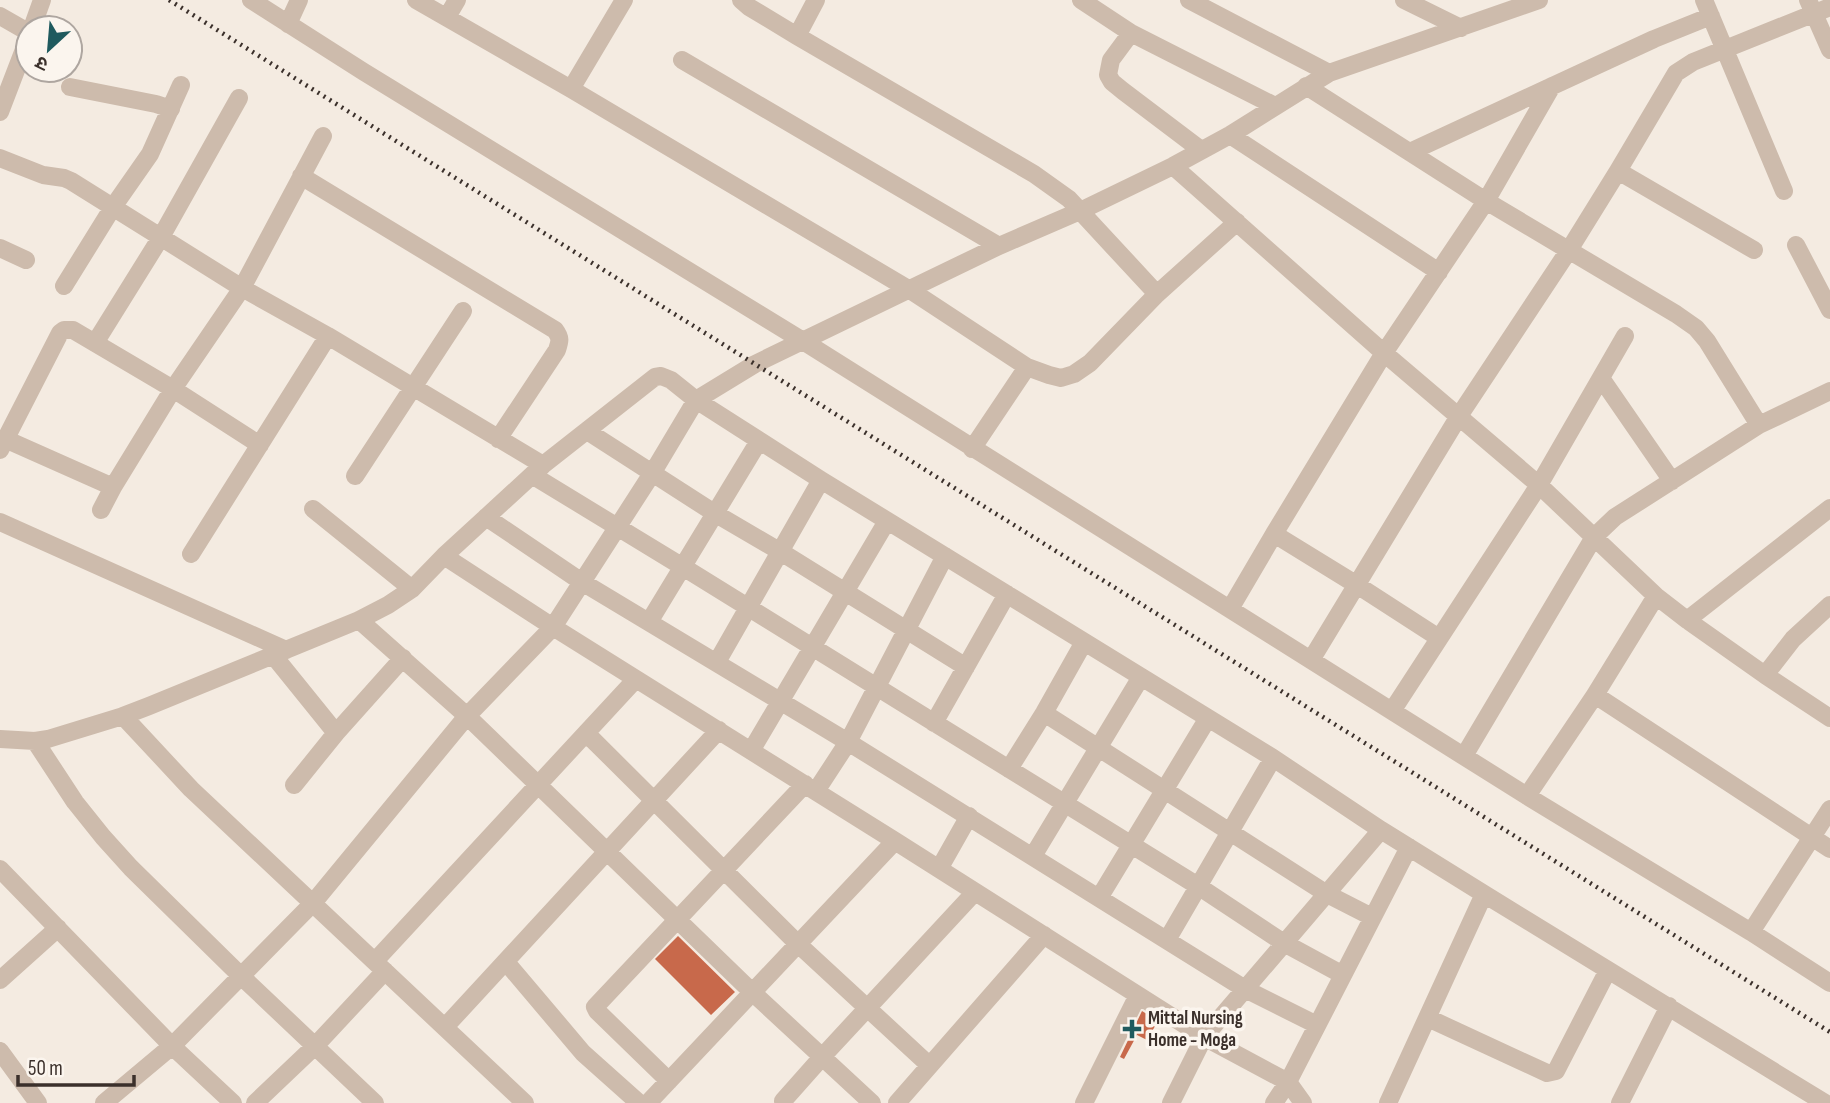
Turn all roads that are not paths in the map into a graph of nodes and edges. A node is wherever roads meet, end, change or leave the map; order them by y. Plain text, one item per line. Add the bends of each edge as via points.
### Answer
1 (251, 0) edge
2 (299, 0) edge
3 (416, 0) edge
4 (457, 0) edge
5 (624, 0) edge
6 (741, 0) edge
7 (816, 0) edge
8 (1081, 0) edge
9 (1189, 0) edge
10 (1404, 0) edge
11 (1539, 0) edge
12 (1105, 7) edge
13 (1817, 7) edge
14 (1707, 8) edge
15 (447, 17) junction
16 (288, 24) junction
17 (1461, 27) junction
18 (1131, 33) junction
19 (797, 36) junction
20 (1724, 48) junction
21 (1830, 50) edge
22 (682, 60) dead end
23 (1329, 73) junction
24 (14, 76) edge
25 (181, 85) dead end
26 (1306, 86) junction
27 (1552, 86) junction
28 (70, 87) dead end
29 (571, 89) junction
30 (239, 98) dead end
31 (1275, 106) junction
32 (171, 109) junction
33 (0, 112) edge
34 (1230, 135) junction
35 (323, 136) dead end
36 (1201, 150) junction
37 (1410, 152) junction
38 (0, 158) edge
39 (1173, 166) junction
40 (1618, 171) junction
41 (301, 176) junction
42 (1784, 191) dead end
43 (1486, 201) junction
44 (113, 207) junction
45 (1080, 211) junction
46 (1237, 222) junction
47 (161, 237) junction
48 (1796, 245) dead end
49 (999, 246) junction
50 (0, 248) edge
51 (1569, 250) junction
52 (1754, 250) dead end
53 (26, 261) dead end
54 (1440, 272) junction
55 (64, 286) dead end
56 (242, 288) junction
57 (910, 290) junction
58 (1157, 294) junction
59 (1830, 310) edge
60 (463, 312) dead end
61 (328, 336) junction
62 (1625, 336) dead end
63 (803, 341) junction
64 (94, 343) junction
65 (1384, 353) junction
66 (1027, 367) junction
67 (1601, 378) junction
68 (414, 388) junction
69 (173, 389) junction
70 (1830, 391) edge
71 (696, 400) junction
72 (1460, 416) junction
73 (1759, 425) junction
74 (587, 431) junction
75 (498, 439) junction
76 (759, 441) junction
77 (2, 444) edge
78 (260, 445) junction
79 (972, 449) junction
80 (537, 470) junction
81 (653, 472) junction
82 (355, 476) dead end
83 (821, 480) junction
84 (1672, 481) junction
85 (1539, 485) junction
86 (113, 487) junction
87 (1830, 508) edge
88 (313, 509) dead end
89 (101, 510) dead end
90 (716, 514) junction
91 (486, 517) junction
92 (887, 521) junction
93 (0, 522) edge
94 (617, 527) junction
95 (1274, 534) junction
96 (1594, 537) junction
97 (781, 552) junction
98 (191, 554) dead end
99 (444, 555) junction
100 (944, 556) junction
101 (683, 567) junction
102 (582, 582) junction
103 (1357, 585) junction
104 (412, 589) junction
105 (845, 592) junction
106 (1007, 594) junction
107 (1656, 596) junction
108 (1830, 605) edge
109 (749, 609) junction
110 (1230, 609) junction
111 (359, 620) junction
112 (1687, 620) junction
113 (649, 622) junction
114 (553, 627) junction
115 (906, 630) junction
116 (1439, 638) junction
117 (1084, 642) junction
118 (812, 648) junction
119 (279, 653) junction
120 (403, 658) junction
121 (1311, 660) junction
122 (717, 662) junction
123 (966, 667) junction
124 (1765, 675) junction
125 (1141, 677) junction
126 (636, 679) junction
127 (877, 688) junction
128 (1595, 695) junction
129 (781, 701) junction
130 (1392, 711) junction
131 (1044, 713) junction
132 (123, 716) junction
133 (467, 716) junction
134 (1208, 718) junction
135 (1830, 718) edge
136 (934, 723) junction
137 (719, 730) junction
138 (336, 733) junction
139 (586, 733) junction
140 (0, 739) edge
141 (35, 741) junction
142 (848, 741) junction
143 (1098, 748) junction
144 (751, 751) junction
145 (1464, 756) junction
146 (1273, 758) junction
147 (1009, 769) junction
148 (294, 785) dead end
149 (539, 785) junction
150 (810, 788) junction
151 (1164, 790) junction
152 (1527, 796) junction
153 (654, 800) junction
154 (1065, 804) junction
155 (1830, 809) edge
156 (969, 817) junction
157 (1381, 830) junction
158 (1230, 832) junction
159 (1812, 837) junction
160 (895, 841) junction
161 (1131, 845) junction
162 (1409, 847) junction
163 (1830, 849) edge
164 (607, 852) junction
165 (1033, 856) junction
166 (0, 869) edge
167 (939, 869) junction
168 (725, 870) junction
169 (1198, 886) junction
170 (975, 891) junction
171 (1327, 894) junction
172 (1484, 894) junction
173 (1099, 898) junction
174 (313, 903) junction
175 (1372, 917) junction
176 (678, 920) junction
177 (58, 928) junction
178 (1751, 932) junction
179 (1044, 935) junction
180 (1167, 940) junction
181 (1284, 943) junction
182 (798, 944) junction
183 (506, 962) junction
184 (380, 966) junction
185 (1608, 970) junction
186 (1343, 975) junction
187 (241, 976) junction
188 (0, 979) edge
189 (1830, 983) edge
190 (1245, 989) junction
191 (752, 992) junction
192 (1138, 995) junction
193 (1669, 1006) junction
194 (867, 1007) junction
195 (1428, 1018) junction
196 (1317, 1026) junction
197 (446, 1027) junction
198 (1204, 1037) junction
199 (172, 1046) junction
200 (315, 1046) junction
201 (0, 1051) edge
202 (822, 1056) junction
203 (929, 1065) junction
204 (668, 1081) junction
205 (1287, 1082) junction
206 (123, 1097) edge
207 (783, 1101) edge
208 (1394, 1101) edge
209 (38, 1103) edge
210 (104, 1103) edge
211 (233, 1103) edge
212 (255, 1103) edge
213 (375, 1103) edge
214 (525, 1103) edge
215 (639, 1103) edge
216 (648, 1103) edge
217 (872, 1103) edge
218 (897, 1103) edge
219 (1084, 1103) edge
220 (1171, 1103) edge
221 (1275, 1103) edge
222 (1303, 1103) edge
223 (1620, 1103) edge
224 (1825, 1103) edge

1 - 16 street
2 - 16 street
3 - 15 street
4 - 15 street
5 - 29 street
6 - 19 street
7 - 19 street
8 - 12 street
9 - 23 street
10 - 17 street
11 - 17 street
12 - 18 street
13 - 20 street
13 - 21 street
14 - 20 street
14 - 27 street via 1654,39
15 - 29 street
16 - 63 street
17 - 23 street
18 - 31 street
18 - 36 street via 1111,60 1108,75 1112,82
19 - 45 street via 1034,174
20 - 40 street via 1676,74
20 - 42 street
22 - 49 street
23 - 26 street
24 - 33 street
25 - 32 street
26 - 31 street
26 - 37 street
27 - 37 street
27 - 43 street
28 - 32 street
29 - 57 street
30 - 47 street
31 - 34 street
32 - 44 street via 150,154
34 - 36 street
34 - 54 street
35 - 41 street
36 - 39 street
37 - 43 street
38 - 44 street via 71,181
39 - 45 street
39 - 46 street
40 - 51 street
40 - 52 street
41 - 56 street
41 - 75 street via 555,330 560,337 556,350
43 - 51 street
43 - 54 street
44 - 47 street
44 - 55 street
45 - 49 street
45 - 58 street
46 - 58 street
46 - 65 street
47 - 56 street
47 - 64 street
48 - 59 street
49 - 57 street
50 - 53 street
51 - 72 street
51 - 73 street via 1696,328
54 - 65 street
56 - 61 street
56 - 69 street
57 - 63 street
57 - 66 street
58 - 66 street via 1074,374 1061,378
60 - 68 street
61 - 68 street
61 - 78 street
62 - 67 street
63 - 71 street
63 - 79 street
64 - 69 street
64 - 77 street via 73,330 60,333
65 - 72 street
65 - 95 street
66 - 79 street
67 - 84 street
67 - 85 street
68 - 75 street
68 - 82 street
69 - 78 street
69 - 86 street
70 - 73 street
71 - 74 street via 671,380 655,377
71 - 76 street
71 - 81 street
72 - 85 street
72 - 103 street
73 - 84 street
74 - 80 street
74 - 81 street
75 - 80 street
76 - 83 street
76 - 90 street
77 - 86 street
78 - 98 street
79 - 110 street
80 - 91 street
80 - 94 street
81 - 90 street
81 - 94 street
83 - 92 street
83 - 97 street
84 - 96 street via 1615,517
85 - 96 street
85 - 116 street
86 - 89 street
87 - 112 street
88 - 104 street
90 - 97 street
90 - 101 street
91 - 99 street
91 - 102 street
92 - 100 street
92 - 105 street
93 - 119 street
94 - 101 street
94 - 102 street
95 - 103 street
95 - 110 street
96 - 107 street
96 - 145 street
97 - 105 street
97 - 109 street
99 - 104 street
99 - 114 street
100 - 106 street
100 - 115 street
101 - 109 street
101 - 113 street
102 - 113 street
102 - 114 street
103 - 116 street
103 - 121 street
104 - 111 street
105 - 115 street
105 - 118 street
106 - 117 street
106 - 123 street
107 - 112 street
107 - 128 street
108 - 124 street via 1793,639
109 - 118 street
109 - 122 street
110 - 121 street
111 - 119 street
111 - 120 street
112 - 124 street
113 - 122 street
114 - 126 street
114 - 133 street
115 - 123 street
115 - 127 street
116 - 130 street
117 - 125 street
117 - 131 street
118 - 127 street
118 - 129 street
119 - 132 street
119 - 138 street
120 - 133 street
120 - 138 street
121 - 130 street
122 - 129 street
123 - 136 street
124 - 135 street
125 - 134 street
125 - 143 street
126 - 137 street
126 - 139 street
127 - 136 street
127 - 142 street
128 - 152 street
128 - 159 street
129 - 142 street
129 - 144 street
130 - 145 street
131 - 143 street
131 - 147 street
132 - 141 street
132 - 174 street via 191,789
133 - 149 street
133 - 174 street
134 - 146 street
134 - 151 street
136 - 147 street
137 - 144 street
137 - 153 street
138 - 148 street
139 - 149 street
139 - 153 street
140 - 141 street
141 - 187 street via 103,837
142 - 150 street
142 - 156 street
143 - 151 street
143 - 154 street
144 - 150 street
145 - 152 street
146 - 157 street
146 - 158 street
147 - 154 street
149 - 164 street
149 - 184 street
150 - 160 street
150 - 168 street
151 - 158 street
151 - 161 street
152 - 178 street
153 - 164 street
153 - 168 street
154 - 161 street
154 - 165 street
155 - 159 street
156 - 165 street
156 - 167 street
157 - 162 street
157 - 171 street
158 - 169 street
158 - 171 street
159 - 163 street
159 - 178 street
160 - 167 street
160 - 182 street
161 - 169 street
161 - 173 street
162 - 172 street
162 - 175 street
164 - 176 street
164 - 183 street
165 - 173 street
166 - 177 street
167 - 170 street
168 - 176 street
168 - 182 street
169 - 180 street
169 - 181 street
170 - 179 street
170 - 194 street
171 - 175 street
171 - 181 street
172 - 185 street
172 - 195 street
173 - 180 street
174 - 184 street
174 - 187 street
175 - 186 street
176 - 191 street
176 - 204 street via 595,1007
177 - 188 street
177 - 199 street
178 - 189 street
179 - 192 street
179 - 203 street
180 - 190 street
181 - 186 street
181 - 190 street
182 - 191 street
182 - 194 street
183 - 197 street
183 - 215 street via 583,1053
184 - 197 street
184 - 200 street
185 - 193 street
185 - 195 street via 1556,1072 1547,1073
186 - 196 street
187 - 199 street
187 - 200 street
190 - 196 street
190 - 198 street
191 - 202 street
191 - 204 street
192 - 198 street
192 - 219 street
193 - 223 street
193 - 224 street
194 - 202 street
194 - 203 street
195 - 208 street
196 - 205 street
197 - 214 street
198 - 205 street
198 - 220 street
199 - 206 street
199 - 211 street
200 - 212 street
200 - 213 street
201 - 209 street
202 - 207 street
202 - 217 street
203 - 218 street
204 - 216 street
205 - 221 street
205 - 222 street
206 - 210 street

